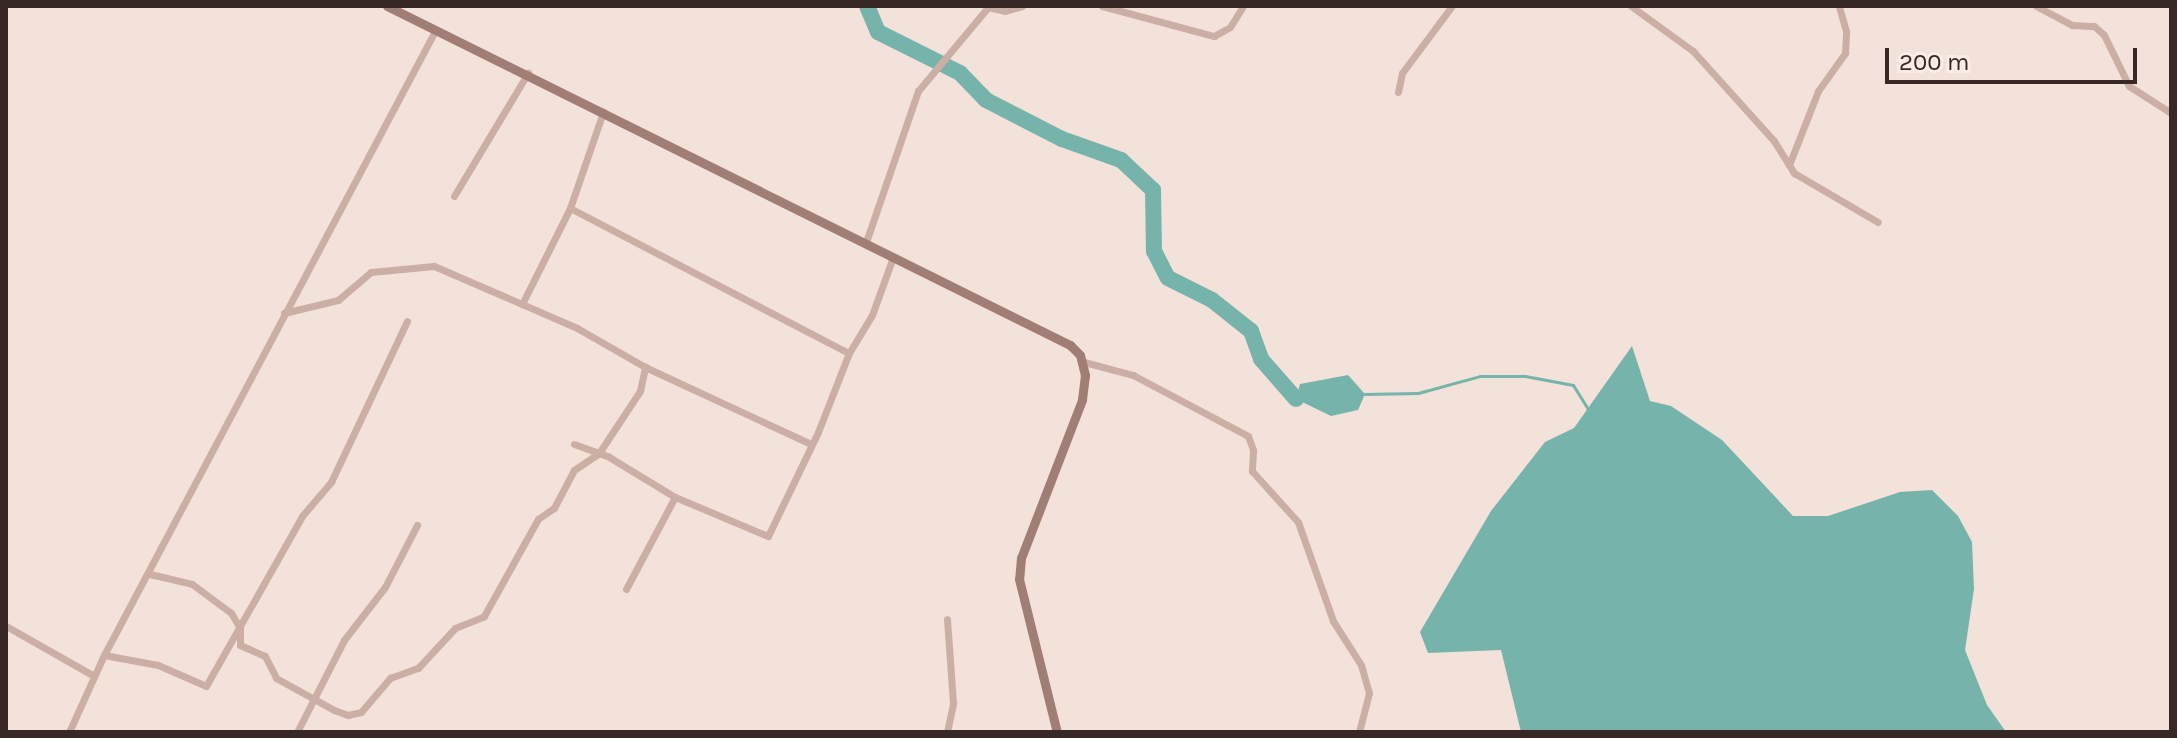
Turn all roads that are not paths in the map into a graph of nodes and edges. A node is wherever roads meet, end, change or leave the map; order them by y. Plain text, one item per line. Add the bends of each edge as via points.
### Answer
1 (387, 6) edge
2 (989, 6) edge
3 (1022, 6) edge
4 (1102, 6) edge
5 (1243, 6) edge
6 (1452, 6) edge
7 (1631, 6) edge
8 (1839, 6) edge
9 (2036, 6) edge
10 (435, 31) junction
11 (528, 73) junction
12 (1398, 92) dead end
13 (603, 112) junction
14 (2171, 113) edge
15 (1789, 165) junction
16 (454, 196) dead end
17 (570, 208) junction
18 (1878, 222) dead end
19 (866, 242) junction
20 (893, 257) junction
21 (522, 304) junction
22 (284, 313) junction
23 (407, 321) dead end
24 (849, 353) junction
25 (1084, 362) junction
26 (645, 367) junction
27 (574, 444) dead end
28 (811, 444) junction
29 (599, 453) junction
30 (675, 497) junction
31 (417, 525) dead end
32 (150, 574) junction
33 (626, 589) dead end
34 (947, 619) dead end
35 (6, 626) edge
36 (240, 628) junction
37 (104, 655) junction
38 (94, 676) junction
39 (314, 695) junction
40 (69, 732) edge
41 (297, 732) edge
42 (947, 732) edge
43 (1057, 732) edge
44 (1359, 732) edge

1 - 10 street
2 - 3 street via 1005,11
2 - 19 street via 928,76
4 - 5 street via 1214,36 1230,27
6 - 12 street via 1402,73
7 - 15 street via 1693,51
8 - 15 street via 1845,53 1818,91
9 - 14 street via 2072,25 2094,26 2104,35 2129,86
10 - 11 street
10 - 22 street
11 - 13 street
11 - 16 street
13 - 17 street
13 - 19 street
15 - 18 street via 1806,183 1837,195
17 - 21 street
17 - 24 street
19 - 20 street
20 - 24 street via 872,315
20 - 25 street via 1070,345
21 - 22 street via 434,266 371,272 338,300
21 - 26 street
22 - 32 street
23 - 36 street via 331,482 302,516
24 - 28 street
25 - 43 street via 1082,400 1020,568 1022,603
25 - 44 street via 1133,375 1248,436 1252,471 1298,522 1333,621 1361,665 1369,693
26 - 28 street
26 - 29 street via 640,391
27 - 29 street
28 - 30 street via 768,536
29 - 30 street
29 - 39 street via 574,470 554,508 538,519 484,616 455,628 418,668 390,678 361,712 348,715
30 - 33 street
31 - 39 street via 385,587 344,640
32 - 36 street via 192,584 231,613
32 - 37 street
34 - 42 street via 953,703
35 - 38 street
36 - 37 street via 206,686 158,665
36 - 39 street via 240,645 265,656 276,678
37 - 38 street
38 - 40 street
39 - 41 street

